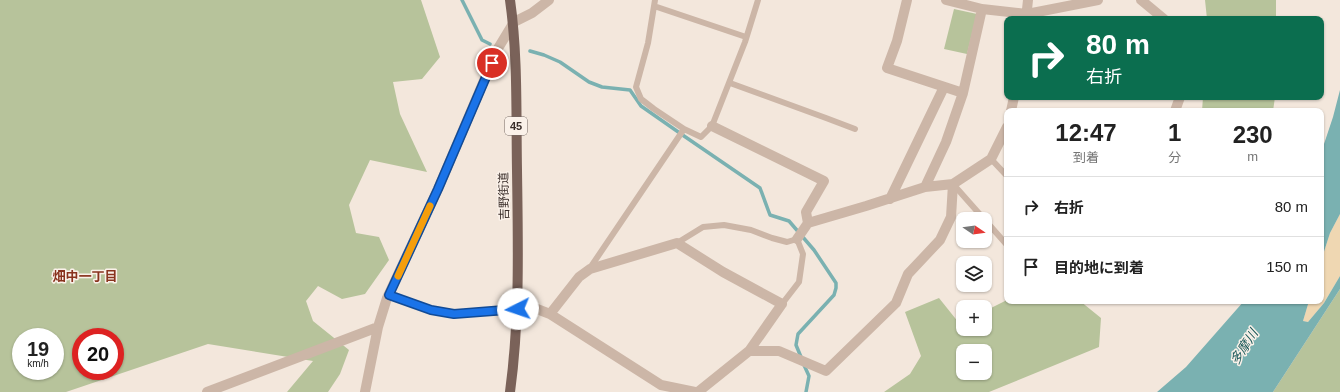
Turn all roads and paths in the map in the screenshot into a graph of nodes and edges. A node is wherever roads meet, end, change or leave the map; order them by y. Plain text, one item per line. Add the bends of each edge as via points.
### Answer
1 (510, 0) edge
2 (549, 0) edge
3 (758, 0) edge
4 (907, 0) edge
5 (946, 0) edge
6 (1028, 0) edge
7 (1098, 0) edge
8 (1141, 0) edge
9 (654, 3) edge
10 (982, 10) junction
11 (1027, 16) edge
12 (1160, 16) edge
13 (514, 22) junction
14 (746, 37) junction
15 (730, 82) junction
16 (944, 87) junction
17 (963, 93) junction
18 (712, 126) junction
19 (684, 129) junction
20 (855, 129) dead end
21 (1004, 133) edge
22 (991, 159) junction
23 (1004, 173) edge
24 (953, 184) junction
25 (925, 187) junction
26 (890, 199) junction
27 (977, 212) edge
28 (808, 223) junction
29 (992, 229) edge
30 (797, 239) junction
31 (677, 242) junction
32 (1004, 242) edge
33 (590, 269) junction
34 (389, 295) junction
35 (782, 304) junction
36 (518, 309) junction
37 (550, 314) junction
38 (378, 327) junction
39 (749, 351) junction
40 (363, 390) edge
41 (207, 392) edge
42 (510, 392) edge
43 (696, 392) edge

1 - 13 main road, 吉野街道 / 45
2 - 13 street
3 - 14 lane
4 - 16 street via 897,42 887,68
5 - 10 street
6 - 11 street
7 - 11 street
8 - 12 street
9 - 14 lane
9 - 19 lane via 648,43 636,87 641,99
10 - 11 street
10 - 17 street
13 - 34 street via 497,50 438,189
13 - 36 main road, 吉野街道 / 45
14 - 15 lane
15 - 18 lane
15 - 20 lane
16 - 17 street
16 - 26 street
17 - 25 street via 946,142
18 - 19 lane via 701,137
18 - 28 street via 824,181 806,212
19 - 33 lane
21 - 22 street
22 - 23 lane
22 - 24 street
24 - 25 street
24 - 27 lane
24 - 39 street via 951,217 940,240 908,274 896,303 826,370 779,351
25 - 26 street
26 - 28 street
28 - 30 street
29 - 32 lane
30 - 31 lane via 787,242 751,230 724,225 703,227
30 - 35 lane via 803,254 799,282
31 - 33 street
31 - 35 street via 723,272
33 - 37 street via 578,277
34 - 36 lane via 431,310 454,314
34 - 38 street
35 - 39 street
36 - 37 street via 537,309
36 - 42 main road, 吉野街道 / 45
37 - 43 street via 661,385
38 - 40 street
38 - 41 street
39 - 43 street

